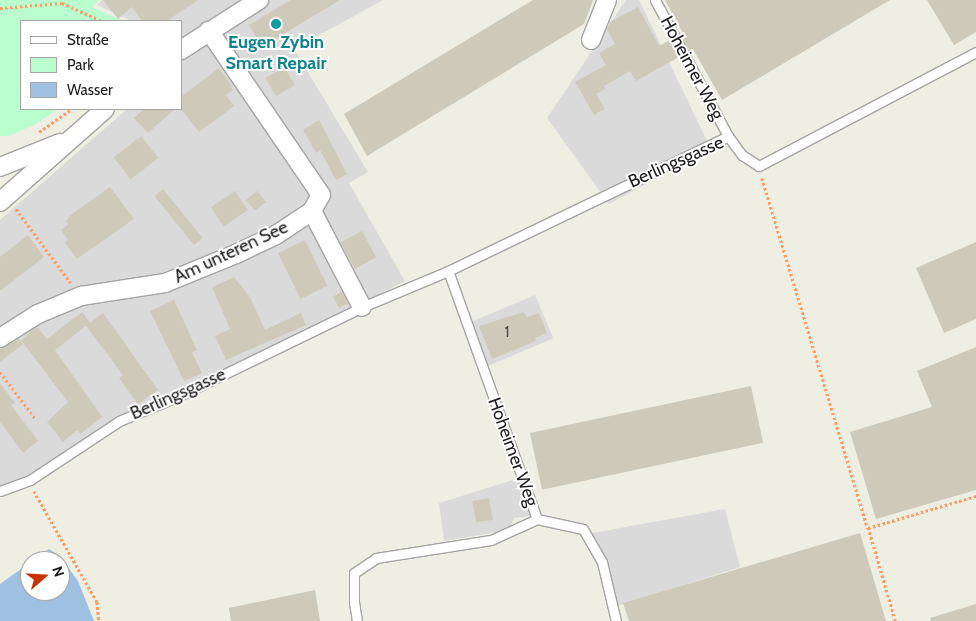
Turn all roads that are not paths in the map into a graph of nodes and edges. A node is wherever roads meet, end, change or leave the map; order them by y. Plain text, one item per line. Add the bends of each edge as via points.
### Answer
1 (259, 0) edge
2 (607, 0) edge
3 (655, 0) edge
4 (208, 31) junction
5 (591, 40) dead end
6 (182, 49) edge
7 (976, 52) edge
8 (105, 110) edge
9 (728, 136) junction
10 (69, 139) junction
11 (0, 167) edge
12 (4, 200) edge
13 (312, 211) junction
14 (448, 271) junction
15 (362, 307) junction
16 (0, 338) edge
17 (0, 491) edge
18 (537, 519) junction
19 (357, 621) edge
20 (616, 621) edge

1 - 4 street
2 - 5 street
3 - 9 lane, Hoheimer Weg
4 - 6 street
4 - 13 street via 321,196
7 - 9 lane, Berlingsgasse via 759,166 742,155
8 - 10 street
9 - 14 lane, Berlingsgasse
10 - 11 street
10 - 12 street
13 - 15 street
13 - 16 street, Am unteren See via 260,243 165,283 81,296 38,314
14 - 15 lane, Berlingsgasse
14 - 18 lane, Hoheimer Weg
15 - 17 lane, Berlingsgasse via 179,396 119,421 28,481
18 - 19 lane, Hoheimer Weg via 491,540 376,558 354,573
18 - 20 lane via 583,528 602,562

